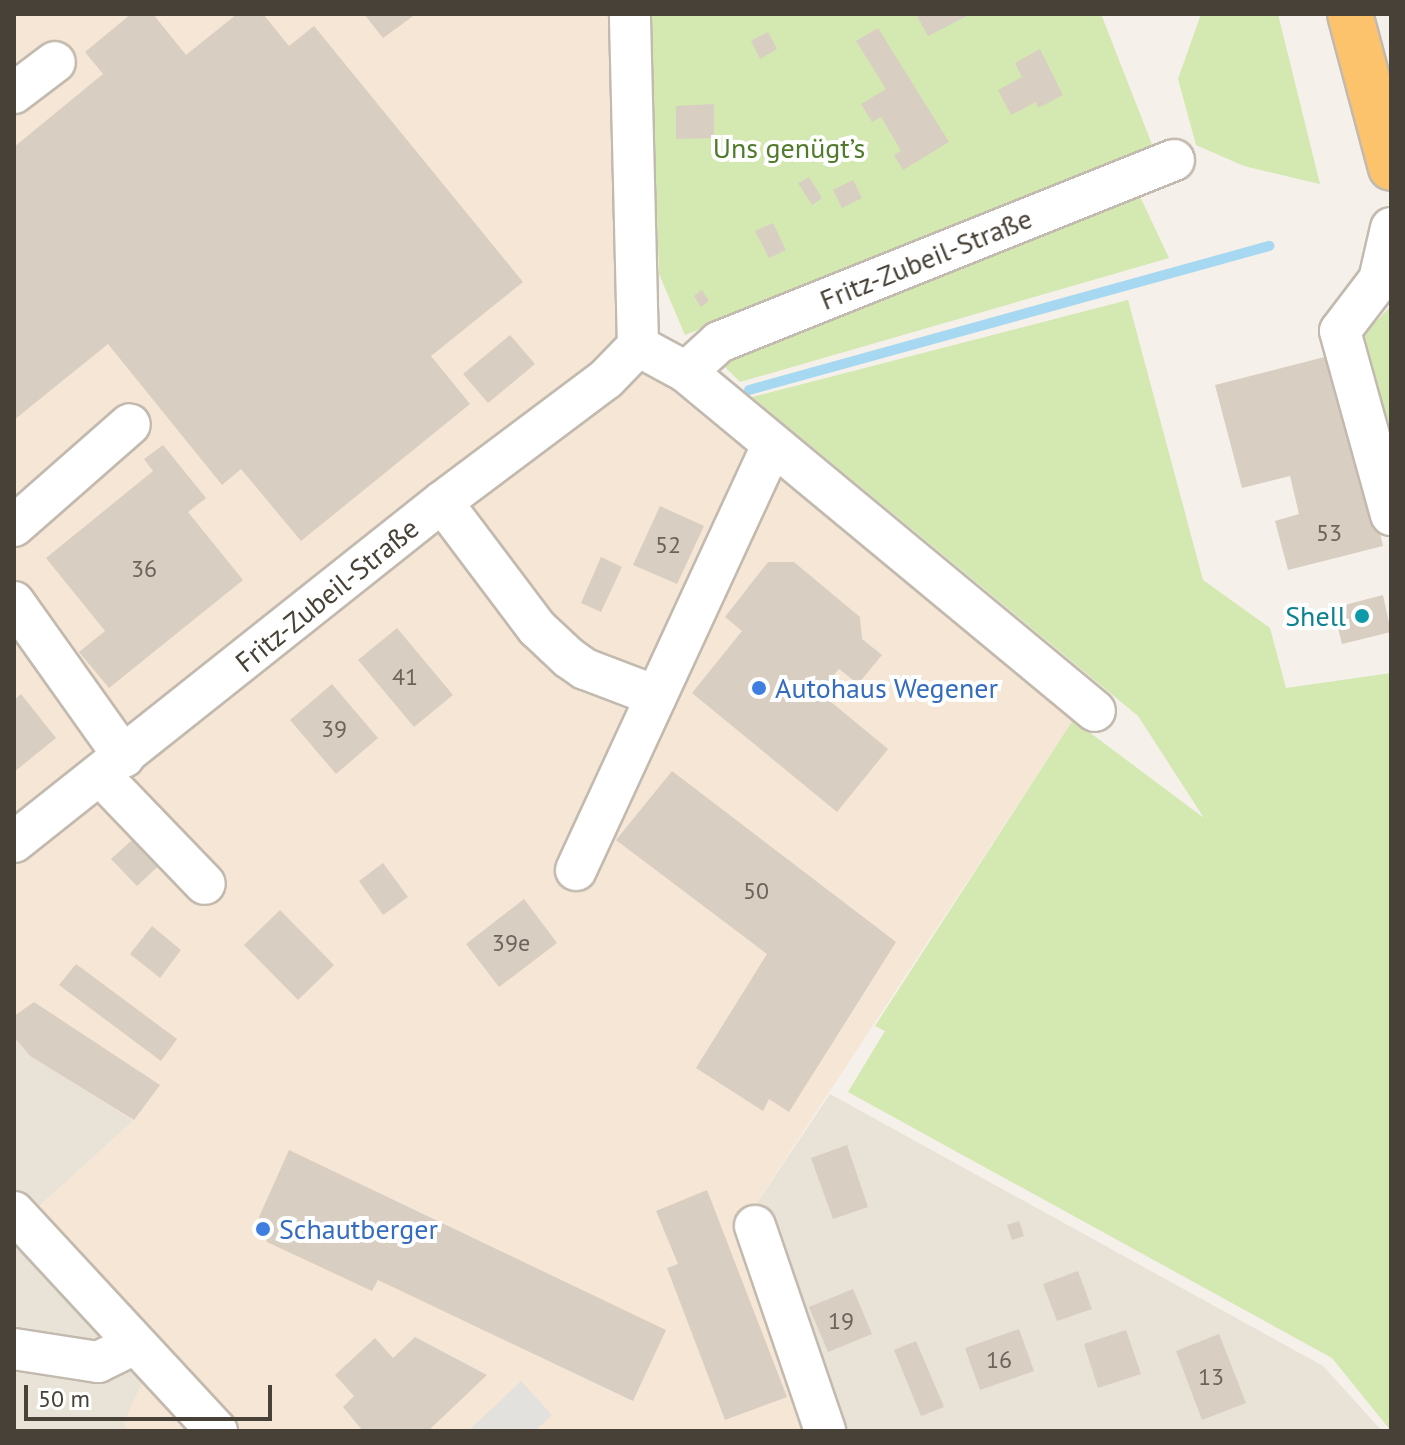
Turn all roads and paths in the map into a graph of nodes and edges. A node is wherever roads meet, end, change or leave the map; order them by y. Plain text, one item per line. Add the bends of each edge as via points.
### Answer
1 (630, 14) edge
2 (1350, 14) edge
3 (55, 62) dead end
4 (14, 93) edge
5 (1174, 160) dead end
6 (1391, 168) edge
7 (1391, 228) edge
8 (638, 346) junction
9 (686, 372) junction
10 (130, 424) dead end
11 (772, 446) junction
12 (442, 502) junction
13 (1391, 515) edge
14 (14, 526) edge
15 (14, 602) edge
16 (656, 696) junction
17 (1095, 711) dead end
18 (112, 766) junction
19 (14, 842) edge
20 (576, 870) dead end
21 (205, 884) dead end
22 (14, 1212) edge
23 (755, 1226) dead end
24 (135, 1344) junction
25 (14, 1349) edge
26 (217, 1431) edge
27 (825, 1431) edge

1 - 8 street
2 - 6 highway
3 - 4 street
5 - 9 street, Fritz-Zubeil-Straße via 719,342
7 - 13 street via 1379,280 1340,331
8 - 9 street
8 - 12 street, Fritz-Zubeil-Straße via 606,379
9 - 11 street
10 - 14 street
11 - 16 street
11 - 17 street
12 - 16 street via 537,628 569,658
12 - 18 street, Fritz-Zubeil-Straße
15 - 18 street
16 - 20 street
18 - 19 street, Fritz-Zubeil-Straße
18 - 21 street
22 - 24 street
23 - 27 street
24 - 25 street via 98,1362
24 - 26 street

